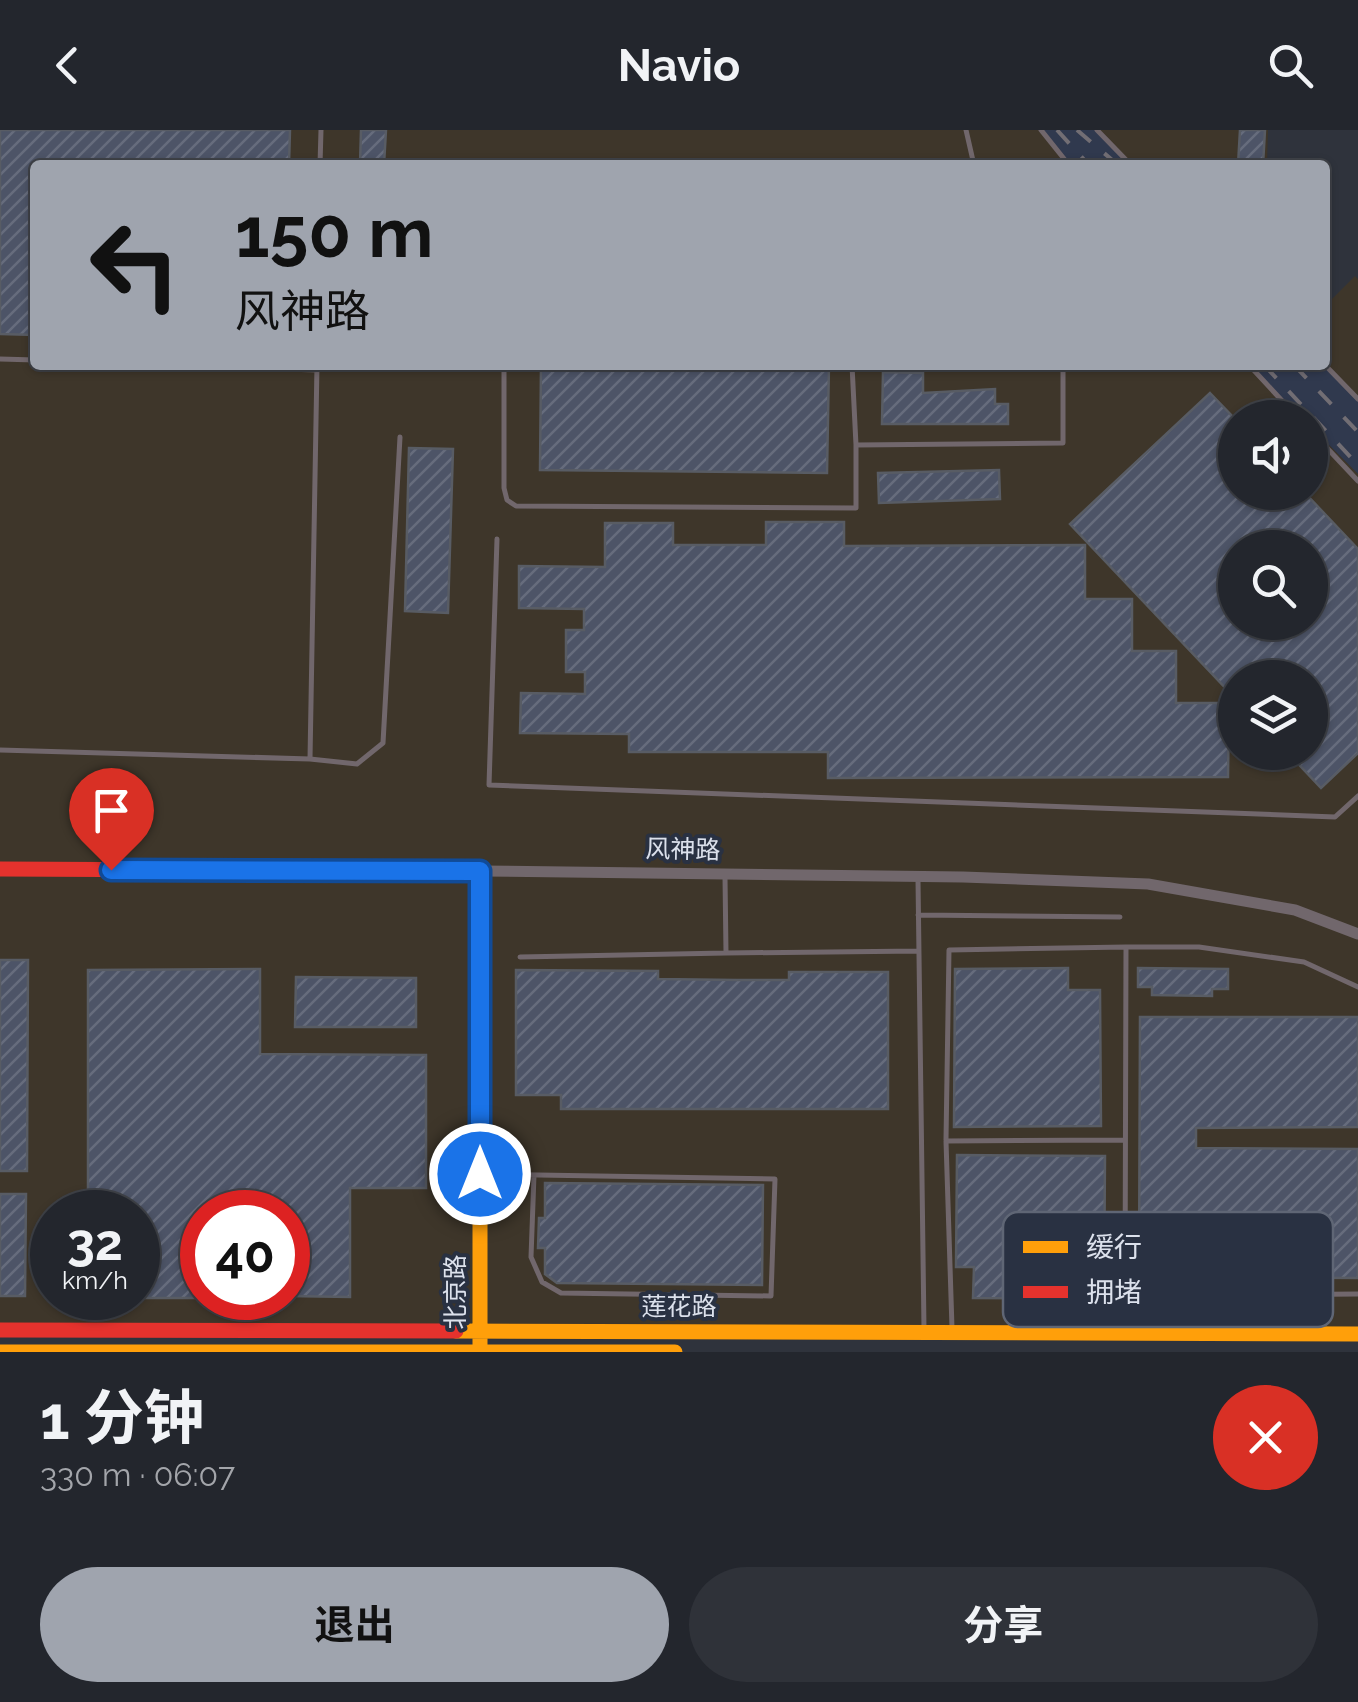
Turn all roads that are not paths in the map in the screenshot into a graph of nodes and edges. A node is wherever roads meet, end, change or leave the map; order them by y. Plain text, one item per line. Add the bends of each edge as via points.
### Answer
1 (321, 130) edge
2 (966, 130) edge
3 (1041, 130) edge
4 (1098, 130) edge
5 (320, 160) edge
6 (973, 160) edge
7 (1065, 160) edge
8 (1126, 160) edge
9 (0, 359) edge
10 (30, 360) edge
11 (317, 370) edge
12 (504, 370) edge
13 (852, 370) edge
14 (1062, 370) edge
15 (1254, 370) edge
16 (1330, 370) edge
17 (1281, 400) edge
18 (1358, 400) edge
19 (400, 437) dead end
20 (856, 445) junction
21 (1328, 449) edge
22 (1358, 481) edge
23 (497, 538) dead end
24 (0, 750) edge
25 (310, 759) junction
26 (1358, 796) edge
27 (0, 870) edge
28 (480, 871) junction
29 (725, 874) junction
30 (918, 876) junction
31 (918, 915) junction
32 (1120, 917) dead end
33 (1358, 934) edge
34 (1126, 947) junction
35 (918, 951) junction
36 (726, 953) junction
37 (520, 956) dead end
38 (1358, 987) edge
39 (946, 1140) junction
40 (1125, 1140) junction
41 (480, 1174) junction
42 (534, 1175) junction
43 (1125, 1212) edge
44 (1333, 1294) edge
45 (1358, 1294) edge
46 (0, 1330) edge
47 (480, 1330) junction
48 (924, 1332) junction
49 (952, 1332) junction
50 (1351, 1334) edge
51 (0, 1352) edge
52 (480, 1352) edge
53 (675, 1352) edge
54 (1344, 1352) edge

1 - 5 lane
2 - 6 lane
3 - 7 lane
4 - 8 lane
9 - 10 lane
11 - 25 lane
12 - 20 lane via 504,488 516,506 856,508
13 - 20 lane
14 - 20 lane via 1062,443
15 - 17 lane
16 - 18 lane
19 - 25 lane via 383,743 357,764
21 - 22 lane
23 - 26 lane via 489,785 1336,818
24 - 25 lane
27 - 28 street, 风神路
28 - 29 street, 风神路
28 - 41 street, 北京路
29 - 30 street, 风神路
29 - 36 lane
30 - 31 lane
30 - 33 street, 风神路 via 1148,884 1295,910
31 - 32 lane
31 - 35 lane
34 - 38 lane via 1199,947 1304,962
34 - 39 lane via 949,950
34 - 40 lane
35 - 36 lane
35 - 48 lane
36 - 37 lane
39 - 40 lane
39 - 49 lane
40 - 43 lane
41 - 42 lane
41 - 47 street, 北京路
42 - 42 lane via 531,1256 542,1282 561,1293 771,1296 775,1179
44 - 45 lane
46 - 47 street, 莲花路
47 - 48 street, 莲花路
47 - 52 street, 北京路
48 - 49 street, 莲花路
49 - 50 street, 莲花路
50 - 54 street
51 - 52 street, 莲花路
52 - 53 street, 莲花路

